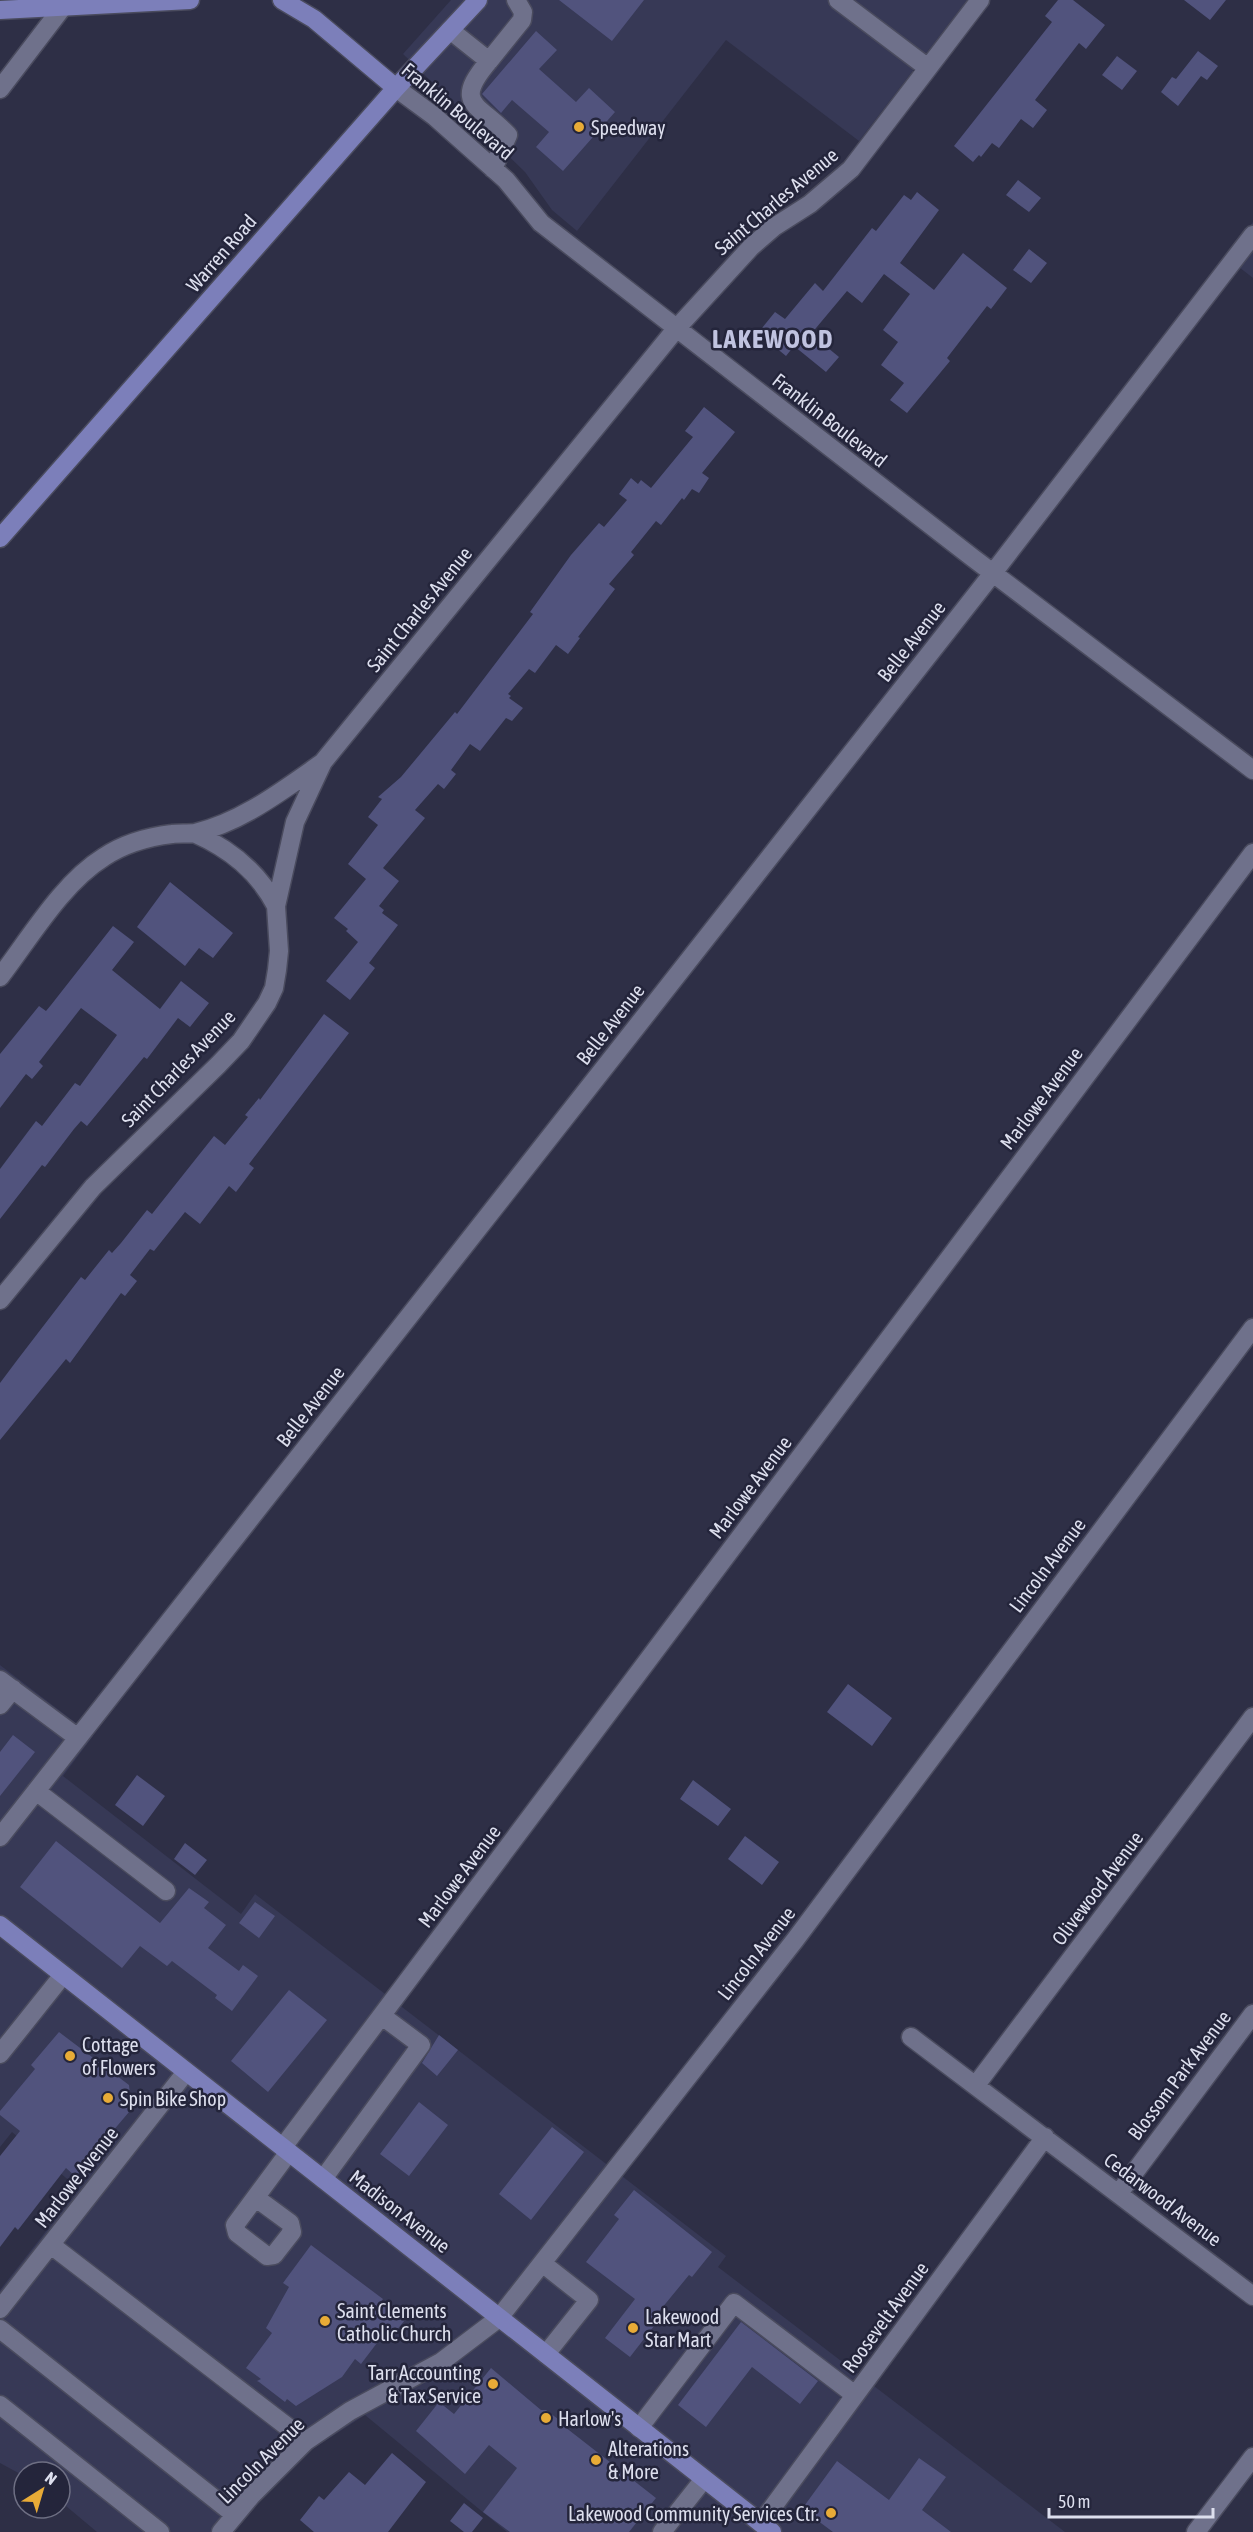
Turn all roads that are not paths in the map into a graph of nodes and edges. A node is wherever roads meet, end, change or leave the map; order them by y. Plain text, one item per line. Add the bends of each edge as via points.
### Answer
1 (190, 0) edge
2 (282, 0) edge
3 (477, 0) edge
4 (516, 0) edge
5 (838, 0) edge
6 (980, 0) edge
7 (97, 3) edge
8 (62, 8) junction
9 (0, 10) edge
10 (450, 30) junction
11 (489, 61) junction
12 (928, 68) junction
13 (396, 88) junction
14 (0, 89) edge
15 (493, 169) junction
16 (1253, 235) edge
17 (676, 329) junction
18 (0, 538) edge
19 (993, 573) junction
20 (323, 762) junction
21 (1253, 770) edge
22 (194, 833) junction
23 (1253, 853) edge
24 (276, 906) junction
25 (0, 977) edge
26 (0, 1300) edge
27 (1253, 1328) edge
28 (6, 1685) edge
29 (0, 1705) edge
30 (1253, 1718) edge
31 (78, 1738) junction
32 (36, 1791) junction
33 (0, 1837) edge
34 (166, 1891) dead end
35 (0, 1925) edge
36 (63, 1975) junction
37 (1253, 2014) edge
38 (382, 2016) junction
39 (911, 2037) dead end
40 (0, 2054) edge
41 (186, 2072) junction
42 (976, 2085) junction
43 (1045, 2137) junction
44 (286, 2150) junction
45 (323, 2179) junction
46 (1119, 2193) junction
47 (256, 2198) dead end
48 (51, 2245) junction
49 (543, 2263) junction
50 (1253, 2296) edge
51 (0, 2310) edge
52 (499, 2318) junction
53 (0, 2330) edge
54 (546, 2354) junction
55 (855, 2395) junction
56 (0, 2405) edge
57 (639, 2428) junction
58 (306, 2442) junction
59 (1253, 2457) edge
60 (704, 2479) junction
61 (235, 2515) junction
62 (766, 2528) edge
63 (160, 2532) edge
64 (221, 2532) edge
65 (662, 2532) edge
66 (1196, 2532) edge

1 - 7 main road
2 - 13 main road, Franklin Boulevard via 314,19
3 - 10 main road, Warren Road
4 - 11 street via 523,12 522,20
5 - 12 street
6 - 12 street, Saint Charles Avenue
7 - 8 main road
8 - 9 main road
8 - 14 street
10 - 11 street
10 - 13 main road, Warren Road
11 - 15 street via 474,79 470,94 472,102 508,135
12 - 17 street, Saint Charles Avenue via 851,169 751,247
13 - 15 street, Franklin Boulevard
13 - 18 main road, Warren Road
15 - 17 street, Franklin Boulevard via 541,223
16 - 19 street, Belle Avenue
17 - 19 street, Franklin Boulevard
17 - 20 street, Saint Charles Avenue
19 - 21 street, Franklin Boulevard
19 - 31 street, Belle Avenue
20 - 22 street via 262,804
20 - 24 street, Saint Charles Avenue via 295,822
22 - 24 street via 227,850 256,874
22 - 25 street via 134,841 102,857 67,891
23 - 38 street, Marlowe Avenue
24 - 26 street, Saint Charles Avenue via 277,970 274,988 258,1017 219,1065 93,1186
27 - 49 street, Lincoln Avenue via 795,1940
28 - 29 street
28 - 31 street
30 - 42 street, Olivewood Avenue
31 - 32 street, Belle Avenue
32 - 33 street, Belle Avenue
32 - 34 street
35 - 36 main road, Madison Avenue
36 - 40 street
36 - 41 main road, Madison Avenue
37 - 46 street, Blossom Park Avenue
38 - 44 street, Marlowe Avenue
38 - 45 street via 421,2045
39 - 42 street
41 - 44 main road, Madison Avenue
41 - 48 street, Marlowe Avenue
42 - 43 street
43 - 46 street, Cedarwood Avenue
43 - 55 street, Roosevelt Avenue
44 - 45 main road, Madison Avenue
44 - 47 street, Marlowe Avenue
45 - 52 main road, Madison Avenue
46 - 50 street, Cedarwood Avenue
48 - 51 street, Marlowe Avenue
48 - 58 street
49 - 52 street, Lincoln Avenue
49 - 54 street via 589,2300
52 - 54 main road, Madison Avenue
52 - 58 street, Lincoln Avenue via 441,2362 350,2411
53 - 61 street
54 - 57 main road, Madison Avenue
55 - 57 street via 734,2303
55 - 62 street, Roosevelt Avenue
56 - 63 street
57 - 60 main road, Madison Avenue
58 - 61 street, Lincoln Avenue
59 - 66 street
60 - 62 main road, Madison Avenue
60 - 65 street
61 - 64 street, Lincoln Avenue

